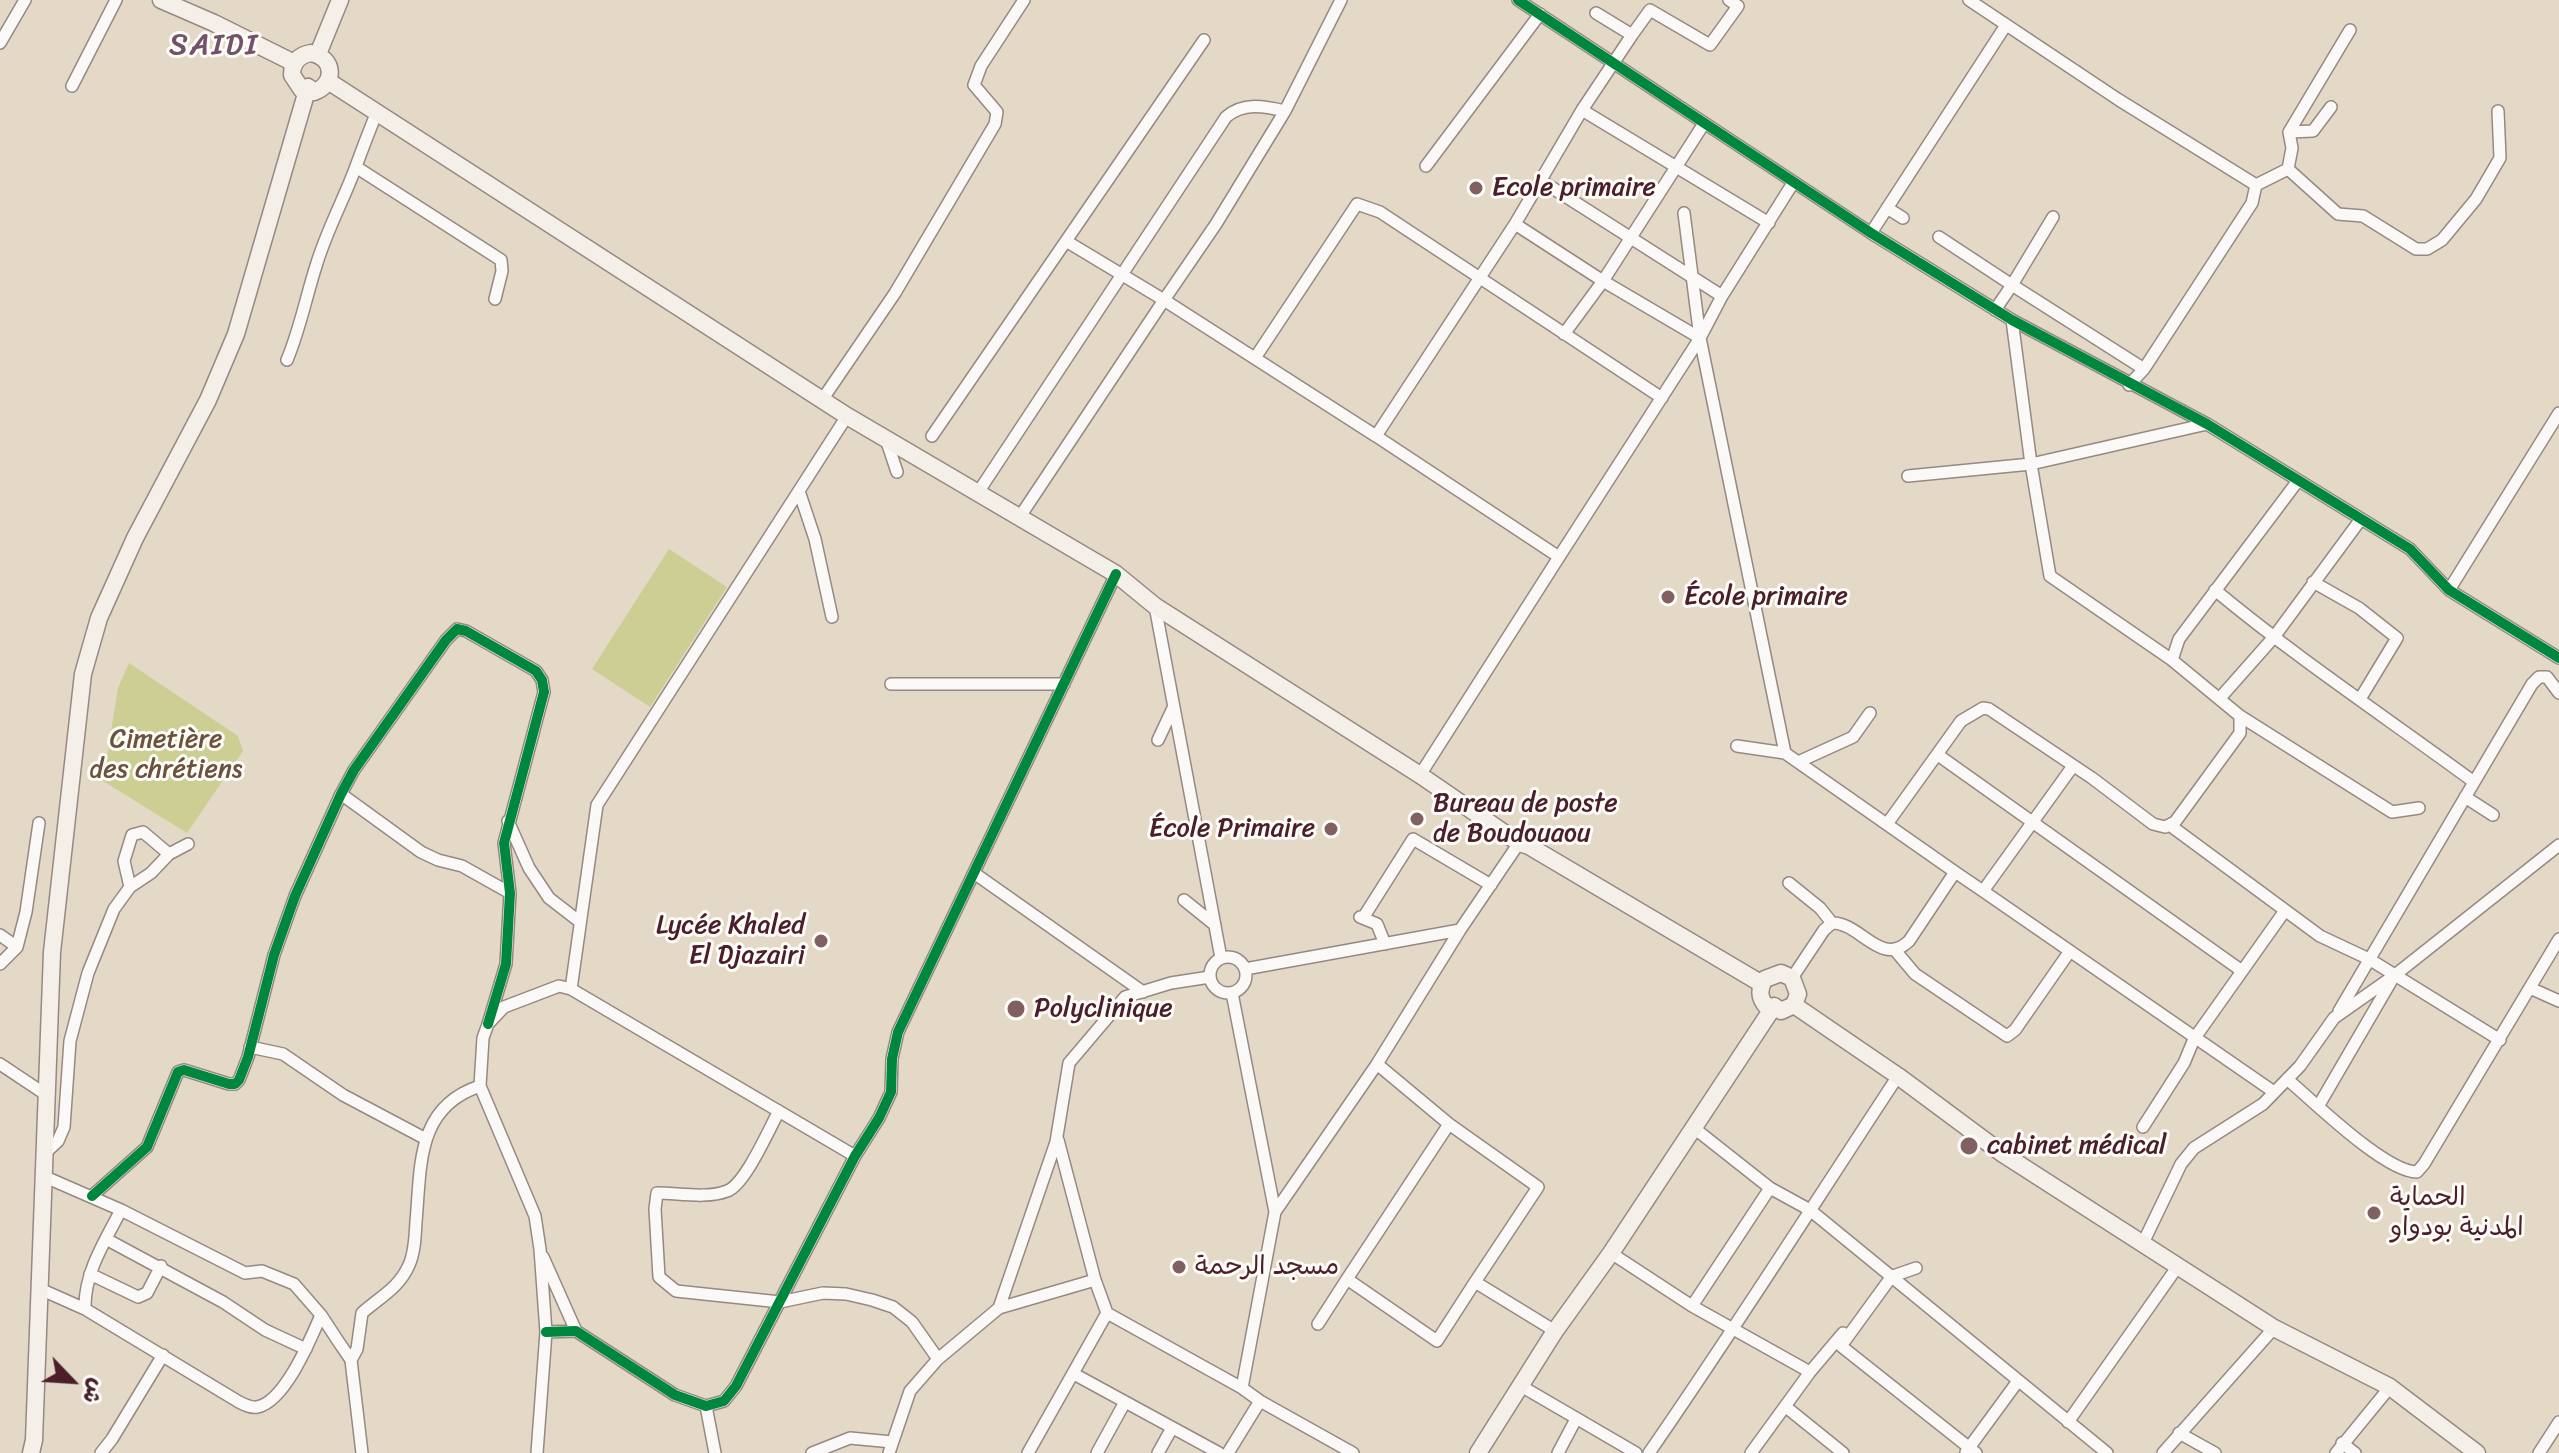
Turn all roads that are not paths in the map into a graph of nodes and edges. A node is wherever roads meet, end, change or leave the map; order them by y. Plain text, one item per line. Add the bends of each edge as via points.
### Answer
1 (25, 0) edge
2 (116, 0) edge
3 (161, 0) edge
4 (340, 0) edge
5 (1024, 0) edge
6 (1341, 0) edge
7 (1729, 0) edge
8 (1969, 0) edge
9 (1525, 2) edge
10 (1653, 5) edge
11 (1596, 13) dead end
12 (1540, 14) junction
13 (2006, 25) junction
14 (2350, 30) dead end
15 (1632, 35) junction
16 (1204, 40) dead end
17 (0, 43) edge
18 (318, 54) junction
19 (294, 63) junction
20 (1613, 63) junction
21 (328, 81) junction
22 (72, 86) dead end
23 (308, 87) junction
24 (2331, 107) dead end
25 (1582, 110) junction
26 (1285, 111) junction
27 (2498, 111) dead end
28 (377, 112) junction
29 (1703, 125) junction
30 (2289, 132) junction
31 (1426, 166) dead end
32 (1677, 166) junction
33 (356, 167) junction
34 (2288, 169) junction
35 (1540, 180) junction
36 (1793, 183) junction
37 (2256, 185) junction
38 (1887, 208) junction
39 (1684, 213) dead end
40 (2053, 217) dead end
41 (1903, 218) dead end
42 (1769, 223) junction
43 (1515, 224) junction
44 (1871, 233) junction
45 (1939, 237) dead end
46 (1630, 239) junction
47 (1066, 241) junction
48 (1122, 275) junction
49 (1691, 277) junction
50 (1479, 278) junction
51 (1603, 281) junction
52 (2012, 285) junction
53 (1722, 296) junction
54 (495, 299) dead end
55 (1164, 300) junction
56 (1995, 310) junction
57 (2012, 320) junction
58 (1564, 334) junction
59 (1700, 338) junction
60 (1255, 358) junction
61 (287, 360) dead end
62 (2144, 369) junction
63 (2129, 385) junction
64 (1662, 398) junction
65 (822, 400) junction
66 (2559, 413) edge
67 (847, 416) junction
68 (2207, 424) junction
69 (932, 436) dead end
70 (1376, 436) junction
71 (886, 439) junction
72 (2031, 464) junction
73 (897, 472) dead end
74 (1908, 476) dead end
75 (2297, 482) junction
76 (799, 491) junction
77 (977, 494) junction
78 (1019, 518) junction
79 (2361, 519) junction
80 (1559, 557) junction
81 (1116, 574) junction
82 (2313, 582) junction
83 (2215, 590) junction
84 (2449, 590) junction
85 (1155, 606) junction
86 (832, 617) dead end
87 (2274, 637) junction
88 (2559, 658) edge
89 (2172, 660) junction
90 (891, 684) dead end
91 (1064, 684) junction
92 (2559, 693) edge
93 (2220, 698) junction
94 (2360, 699) junction
95 (1174, 707) junction
96 (1870, 713) dead end
97 (2240, 716) junction
98 (1158, 740) dead end
99 (1737, 746) dead end
100 (1785, 753) junction
101 (1938, 755) junction
102 (1798, 762) junction
103 (2073, 766) junction
104 (1420, 775) junction
105 (2474, 782) junction
106 (341, 794) junction
107 (2465, 797) junction
108 (2419, 808) dead end
109 (2493, 815) dead end
110 (508, 821) junction
111 (2033, 821) junction
112 (39, 823) dead end
113 (1887, 824) junction
114 (2171, 826) junction
115 (1519, 843) junction
116 (188, 844) dead end
117 (2559, 845) edge
118 (169, 854) junction
119 (1955, 872) junction
120 (974, 873) junction
121 (1789, 883) dead end
122 (1491, 885) junction
123 (130, 887) junction
124 (1983, 891) junction
125 (510, 893) junction
126 (1184, 900) dead end
127 (2284, 912) junction
128 (580, 922) junction
129 (1832, 923) junction
130 (1215, 925) junction
131 (1460, 930) junction
132 (0, 935) edge
133 (2559, 939) edge
134 (1385, 944) junction
135 (17, 947) junction
136 (1894, 949) junction
137 (2070, 951) junction
138 (1221, 958) junction
139 (2369, 959) junction
140 (0, 964) edge
141 (1245, 969) junction
142 (2242, 971) junction
143 (2395, 975) junction
144 (1210, 977) junction
145 (1792, 978) junction
146 (1762, 984) junction
147 (565, 988) junction
148 (2530, 988) junction
149 (1143, 992) junction
150 (1232, 993) junction
151 (2559, 1001) edge
152 (1794, 1005) junction
153 (1774, 1006) junction
154 (2334, 1018) junction
155 (488, 1024) junction
156 (2194, 1039) junction
157 (2500, 1040) junction
158 (250, 1047) junction
159 (0, 1064) edge
160 (1377, 1064) junction
161 (1898, 1076) junction
162 (2287, 1079) junction
163 (480, 1086) junction
164 (2274, 1092) junction
165 (45, 1094) junction
166 (2319, 1105) junction
167 (779, 1111) junction
168 (1449, 1124) junction
169 (2143, 1127) dead end
170 (1694, 1128) junction
171 (1057, 1137) junction
172 (426, 1139) junction
173 (43, 1155) junction
174 (855, 1156) junction
175 (43, 1176) junction
176 (1770, 1188) junction
177 (92, 1196) junction
178 (121, 1210) junction
179 (1810, 1210) junction
180 (1275, 1212) junction
181 (106, 1239) junction
182 (2143, 1243) junction
183 (540, 1249) junction
184 (1611, 1253) junction
185 (161, 1266) junction
186 (2178, 1266) junction
187 (1916, 1268) dead end
188 (90, 1274) junction
189 (1892, 1276) junction
190 (1347, 1279) junction
191 (1095, 1280) junction
192 (1475, 1282) junction
193 (40, 1289) junction
194 (780, 1302) junction
195 (1692, 1306) junction
196 (999, 1308) junction
197 (85, 1309) junction
198 (1107, 1313) junction
199 (321, 1315) junction
200 (1318, 1324) dead end
201 (1736, 1328) junction
202 (2274, 1328) junction
203 (576, 1331) junction
204 (1555, 1331) junction
205 (546, 1332) junction
206 (306, 1349) junction
207 (163, 1355) junction
208 (938, 1359) junction
209 (351, 1360) junction
210 (1810, 1372) junction
211 (1074, 1374) junction
212 (2018, 1381) junction
213 (1521, 1386) junction
214 (2390, 1387) junction
215 (1242, 1388) junction
216 (1260, 1401) junction
217 (1125, 1402) junction
218 (706, 1406) junction
219 (1786, 1407) junction
220 (1576, 1419) junction
221 (2068, 1422) junction
222 (2559, 1422) edge
223 (1172, 1428) junction
224 (2179, 1433) junction
225 (890, 1447) edge
226 (2339, 1448) edge
227 (1970, 1451) edge
228 (31, 1453) edge
229 (101, 1453) edge
230 (362, 1453) edge
231 (537, 1453) edge
232 (715, 1453) edge
233 (812, 1453) edge
234 (1028, 1453) edge
235 (1097, 1453) edge
236 (1158, 1453) edge
237 (1219, 1453) edge
238 (1228, 1453) edge
239 (1353, 1453) edge
240 (1478, 1453) edge
241 (1558, 1453) edge
242 (1636, 1453) edge
243 (1649, 1453) edge
244 (1751, 1453) edge
245 (1843, 1453) edge
246 (2107, 1453) edge
247 (2163, 1453) edge
248 (2215, 1453) edge
249 (2355, 1453) edge
250 (2477, 1453) edge
251 (2539, 1453) edge

1 - 17 street
2 - 22 street
3 - 19 main road
4 - 18 main road
5 - 65 street via 974,85 997,112 995,124 895,293
6 - 26 street
7 - 10 street via 1738,6 1710,45
8 - 13 street
9 - 12 street
10 - 15 street
11 - 15 street
12 - 20 street
12 - 31 street
13 - 37 street
13 - 38 street
14 - 30 street
15 - 20 street
16 - 47 street
18 - 19 main road via 305,54
18 - 21 main road via 330,69
19 - 23 main road via 294,81 302,90
20 - 25 street
20 - 29 street
21 - 23 main road via 314,92
21 - 28 main road
23 - 165 main road via 236,334 99,618 83,674 52,952
24 - 30 street via 2313,131
25 - 32 street
25 - 35 street
26 - 48 street via 1251,107 1235,109 1226,117
26 - 55 street
27 - 34 street via 2500,158 2476,199 2442,240 2427,249 2416,249 2363,216 2338,214
28 - 33 street
28 - 65 main road
29 - 32 street
29 - 36 street
30 - 34 street
32 - 42 street
32 - 46 street
33 - 54 street via 501,260
33 - 61 street via 316,265
34 - 37 street
35 - 43 street
35 - 46 street
36 - 42 street
36 - 44 street
37 - 62 street via 2252,203
38 - 41 street
38 - 44 street
39 - 49 street
40 - 52 street
42 - 53 street
43 - 50 street
43 - 51 street
44 - 56 street
45 - 52 street
46 - 49 street
46 - 51 street
47 - 48 street
47 - 69 street
48 - 55 street
48 - 77 street
49 - 53 street
49 - 59 street
50 - 58 street
50 - 60 street via 1380,212 1357,204
50 - 70 street
51 - 58 street
51 - 59 street
52 - 56 street
52 - 62 street
53 - 59 street
55 - 60 street
55 - 78 street
56 - 57 street
57 - 63 street
57 - 72 street
58 - 64 street
59 - 64 street
59 - 100 street
60 - 70 street
62 - 63 street
63 - 68 street
64 - 80 street
65 - 67 main road
66 - 84 street
67 - 71 main road
67 - 76 street
68 - 72 street
68 - 75 street
70 - 80 street
71 - 73 street
71 - 77 main road
72 - 74 street
72 - 89 street via 2050,576
75 - 79 street
75 - 83 street
76 - 86 street
76 - 128 street via 597,805
77 - 78 main road
78 - 81 main road
79 - 82 street
79 - 84 street via 2410,549
80 - 104 street
81 - 85 main road
81 - 91 street
82 - 87 street
82 - 94 street via 2397,638
83 - 87 street
83 - 89 street via 2179,639
84 - 88 street
85 - 95 street
85 - 104 main road
87 - 93 street
87 - 94 street
89 - 93 street
90 - 91 street
91 - 120 street
92 - 105 street via 2547,677 2536,679
93 - 97 street
94 - 105 street
95 - 98 street
95 - 130 street
96 - 102 street via 1853,737
97 - 108 street via 2392,812
97 - 114 street via 2240,733
99 - 100 street
100 - 102 street
101 - 103 street via 1961,721 1983,708
101 - 111 street
101 - 113 street
102 - 113 street
103 - 111 street
103 - 114 street via 2153,824
104 - 115 main road
105 - 107 street
106 - 110 street via 457,629 536,671 542,680 544,692
106 - 125 street via 421,852 462,866
106 - 158 street via 295,896
107 - 109 street
107 - 139 street
110 - 125 street via 504,843
110 - 128 street via 549,898
111 - 124 street
111 - 142 street
112 - 135 street
113 - 119 street
114 - 127 street
115 - 122 street
115 - 146 main road
116 - 118 street
117 - 143 street
118 - 123 street
118 - 123 street via 143,832 132,835 124,861
119 - 124 street
119 - 136 street via 1909,941
120 - 149 street
120 - 174 street via 898,1032 891,1092
121 - 129 street
122 - 131 street
122 - 134 street via 1413,839 1362,917 1377,924
123 - 173 street via 114,909 88,973 70,1041 64,1127
124 - 137 street
125 - 155 street via 506,964
126 - 130 street
127 - 139 street
127 - 142 street
128 - 147 street via 573,975
129 - 136 street via 1876,946
129 - 145 street
130 - 138 street
131 - 134 street
131 - 160 street
132 - 135 street
133 - 148 street
134 - 141 street
135 - 140 street
136 - 137 street via 1915,974 2007,1036
137 - 156 street
138 - 141 street via 1233,958
138 - 144 street
139 - 143 street
139 - 154 street
141 - 150 street via 1245,981
142 - 156 street
143 - 154 street
143 - 157 street
143 - 166 street
144 - 149 street
144 - 150 street via 1220,992
145 - 146 main road via 1775,973
145 - 152 main road via 1798,994
146 - 153 main road via 1763,1003
147 - 155 street via 504,1007
147 - 167 street
148 - 151 street
148 - 157 street
149 - 171 street via 1125,997 1069,1063
150 - 180 street
152 - 153 main road via 1781,1011
152 - 161 main road
153 - 170 main road
154 - 162 street
155 - 163 street
156 - 164 street
156 - 169 street
157 - 166 street via 2417,1172 2394,1165
158 - 172 street via 283,1054 343,1095
158 - 177 street via 235,1084 184,1069 178,1072 147,1147
159 - 165 street
160 - 168 street
160 - 180 street
161 - 179 street
161 - 182 main road via 2003,1154
162 - 164 street
162 - 166 street
163 - 172 street via 443,1107
163 - 183 street via 535,1216
164 - 182 street via 2194,1148
165 - 173 main road
167 - 174 street
167 - 194 street via 731,1190 657,1193 655,1209 659,1277 665,1284 676,1291
168 - 190 street
168 - 192 street via 1538,1187
170 - 176 street
170 - 184 main road
171 - 191 street
171 - 196 street
172 - 209 street via 411,1262 392,1291 362,1313
173 - 175 main road
174 - 194 street
175 - 177 street
175 - 193 main road
176 - 179 street
176 - 195 street
177 - 178 street
178 - 181 street
178 - 199 street via 245,1273 262,1271 284,1279
179 - 189 street
179 - 201 street
180 - 215 street
181 - 185 street
181 - 188 street
182 - 186 main road
183 - 203 street
183 - 205 street
184 - 195 street
184 - 204 main road
185 - 188 street via 147,1293 138,1297
185 - 206 street
186 - 202 main road
186 - 221 street
187 - 189 street
188 - 197 street
189 - 210 street
189 - 212 street
189 - 227 street via 1841,1346
190 - 192 street via 1437,1341
190 - 200 street
191 - 196 street
191 - 198 street
192 - 204 street
193 - 197 street
193 - 228 main road
194 - 208 street via 846,1294 893,1307 912,1322
194 - 218 street via 736,1386 724,1401
195 - 201 street
196 - 208 street
197 - 207 street
198 - 211 street
198 - 215 street
199 - 206 street
199 - 209 street
201 - 210 street
201 - 243 street
202 - 214 main road
202 - 224 street
203 - 205 street
203 - 218 street via 675,1395
204 - 213 main road
205 - 231 street
206 - 207 street via 273,1398 254,1407
207 - 229 street
208 - 225 street via 910,1391
209 - 230 street
210 - 219 street
211 - 217 street
211 - 234 street
212 - 221 street
212 - 227 street
213 - 220 street
213 - 240 main road
214 - 226 street
214 - 250 main road
215 - 216 street
216 - 238 street
216 - 239 street
217 - 223 street
217 - 235 street
218 - 232 street
219 - 244 street
219 - 245 street
220 - 241 street
220 - 242 street
221 - 246 street
222 - 251 street
223 - 236 street
223 - 237 street
224 - 247 street
224 - 248 street
225 - 233 street via 858,1437
226 - 249 street

